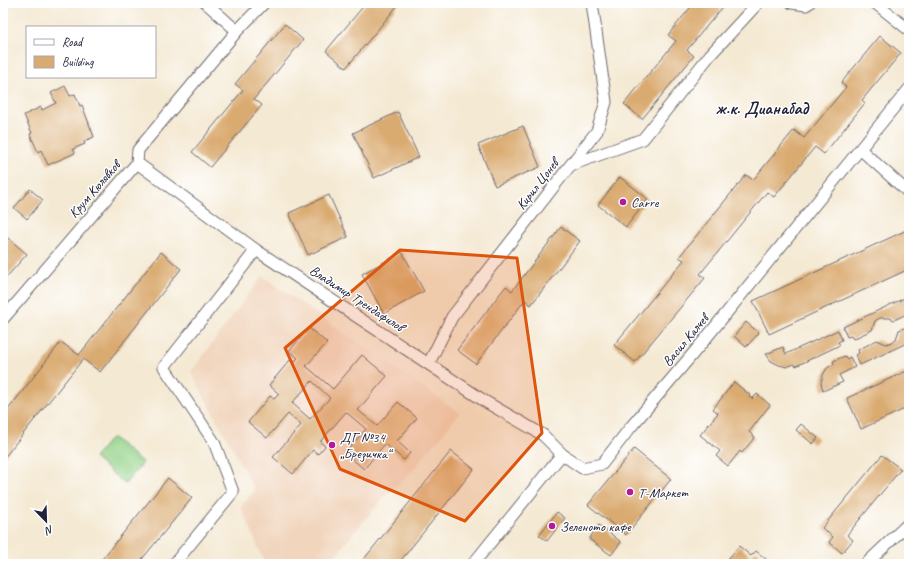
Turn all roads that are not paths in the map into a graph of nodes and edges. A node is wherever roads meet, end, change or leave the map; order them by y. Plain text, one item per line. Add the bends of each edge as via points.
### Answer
1 (206, 3) edge
2 (264, 3) edge
3 (592, 3) edge
4 (758, 3) edge
5 (792, 3) edge
6 (809, 3) edge
7 (875, 3) edge
8 (909, 30) edge
9 (237, 31) junction
10 (909, 89) edge
11 (860, 150) junction
12 (137, 163) junction
13 (570, 166) junction
14 (909, 193) edge
15 (256, 250) junction
16 (3, 319) edge
17 (429, 363) junction
18 (562, 454) junction
19 (909, 523) edge
20 (174, 564) edge
21 (473, 564) edge
22 (866, 564) edge

1 - 9 street
2 - 9 street, Крум Кюлявков
3 - 13 street, Кирил Цонев via 606,102 597,131
4 - 13 street via 710,55 643,139
5 - 6 street
7 - 8 street
9 - 12 street, Крум Кюлявков via 138,150
10 - 11 street, Васил Калчев
11 - 14 street
11 - 18 street, Васил Калчев via 602,464 582,468
12 - 15 street, Владимир Трендафилов
12 - 16 street, Крум Кюлявков
13 - 17 street, Кирил Цонев via 452,317
15 - 17 street, Владимир Трендафилов
15 - 20 street via 164,367 214,442 233,492
17 - 18 street, Владимир Трендафилов via 486,402 543,435
18 - 21 street
19 - 22 street

